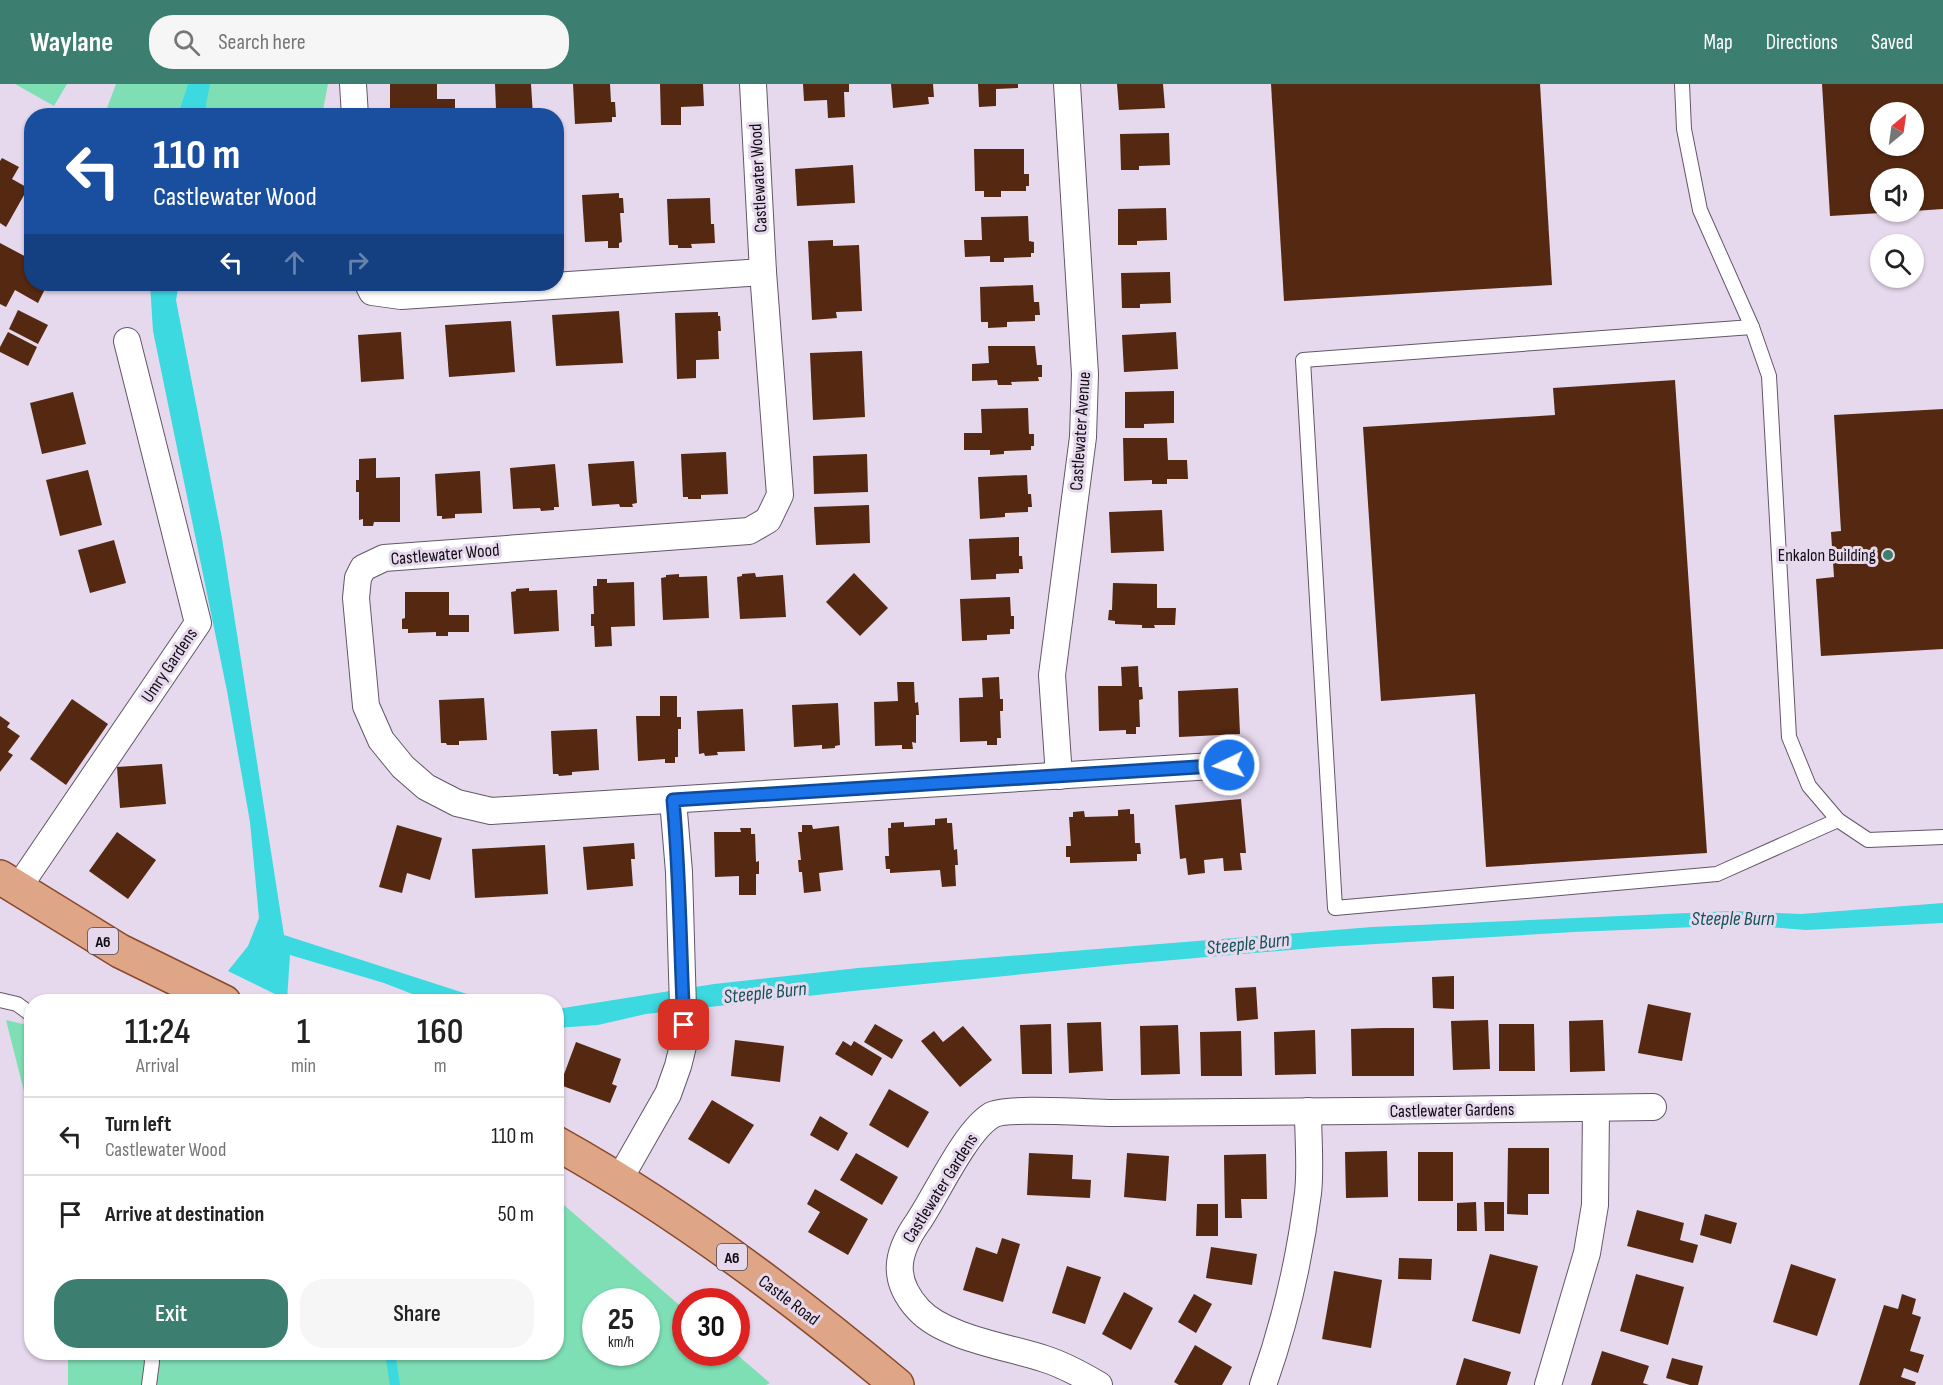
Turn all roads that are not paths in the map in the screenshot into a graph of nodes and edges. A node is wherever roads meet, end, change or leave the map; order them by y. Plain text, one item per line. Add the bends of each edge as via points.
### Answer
1 (353, 84) edge
2 (753, 84) edge
3 (1067, 84) edge
4 (1682, 84) edge
5 (354, 108) edge
6 (763, 272) junction
7 (564, 285) edge
8 (372, 291) edge
9 (476, 291) edge
10 (1752, 327) junction
11 (127, 341) dead end
12 (1229, 765) dead end
13 (1059, 776) junction
14 (673, 800) junction
15 (1838, 820) junction
16 (1943, 837) edge
17 (9, 882) edge
18 (208, 994) edge
19 (0, 1000) edge
20 (24, 1009) edge
21 (1653, 1107) dead end
22 (1596, 1108) junction
23 (1308, 1111) junction
24 (564, 1148) edge
25 (619, 1180) junction
26 (152, 1360) edge
27 (149, 1385) edge
28 (897, 1385) edge
29 (1099, 1385) edge
30 (1263, 1385) edge
31 (1548, 1385) edge

1 - 5 street
2 - 6 street, Castlewater Wood
3 - 13 street, Castlewater Avenue via 1085,374 1083,437 1052,675
4 - 10 lane via 1684,129 1700,210
6 - 7 street
6 - 14 street, Castlewater Wood via 780,495 768,520 749,531 384,558 363,568 358,578 356,598 366,706 381,740 426,787 457,803 491,811
8 - 9 street via 401,296
10 - 15 lane via 1769,376 1789,736 1809,786
10 - 15 lane via 1303,360 1335,908 1717,874
11 - 17 street, Umry Gardens via 198,622
12 - 13 street, Castlewater Wood
13 - 14 street, Castlewater Wood
14 - 25 street via 684,1042 668,1095
15 - 16 lane via 1868,840
17 - 18 main road, A6 via 120,951
19 - 20 lane
21 - 22 street, Castlewater Gardens
22 - 23 street, Castlewater Gardens
22 - 31 street via 1595,1205 1587,1252
23 - 29 street, Castlewater Gardens via 1019,1111 993,1114 968,1139 902,1249 900,1274 906,1292 920,1312 947,1330 1047,1359
23 - 30 street via 1308,1192 1279,1340
24 - 25 main road, Castle Road / A6
25 - 28 main road, Castle Road / A6 via 713,1243
26 - 27 lane

